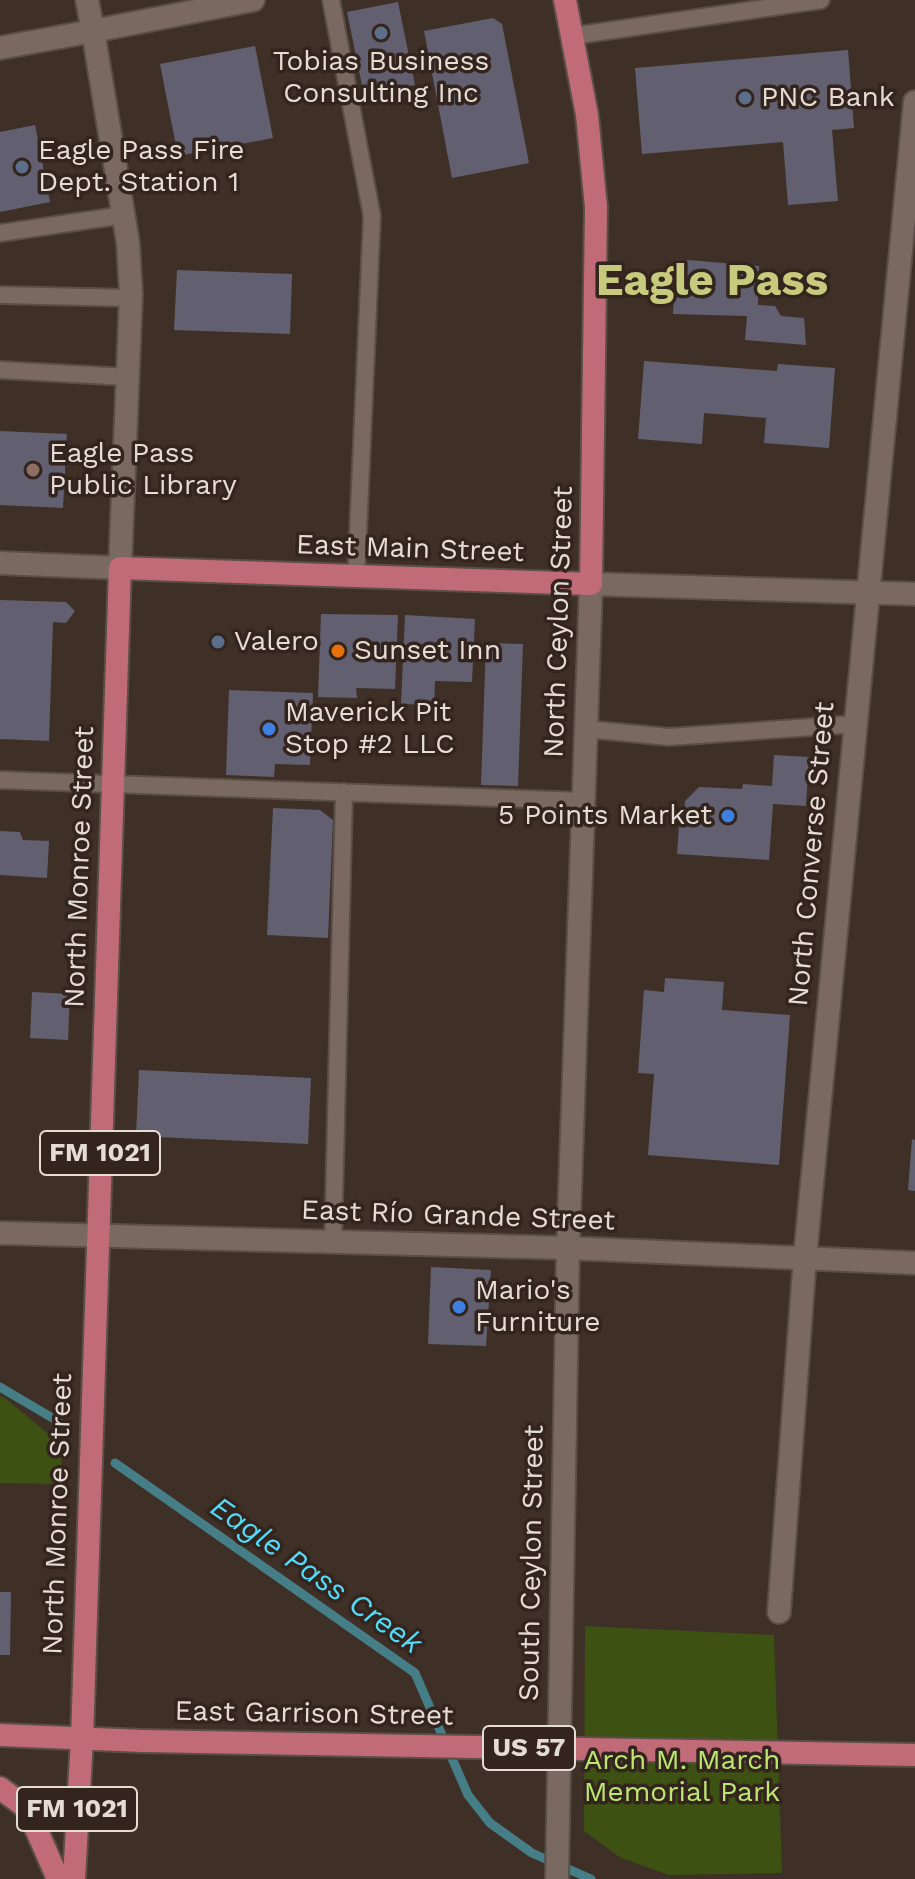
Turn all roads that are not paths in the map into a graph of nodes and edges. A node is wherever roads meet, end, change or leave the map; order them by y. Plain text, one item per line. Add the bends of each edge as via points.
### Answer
1 (87, 0) edge
2 (253, 0) edge
3 (331, 0) edge
4 (565, 0) edge
5 (821, 0) edge
6 (93, 31) junction
7 (572, 36) junction
8 (0, 48) edge
9 (915, 102) edge
10 (124, 215) junction
11 (0, 233) edge
12 (0, 295) edge
13 (130, 298) junction
14 (0, 370) edge
15 (128, 377) junction
16 (0, 563) edge
17 (120, 568) junction
18 (356, 578) junction
19 (591, 584) junction
20 (868, 592) junction
21 (915, 594) edge
22 (855, 724) junction
23 (586, 729) junction
24 (0, 780) edge
25 (113, 784) junction
26 (344, 792) junction
27 (583, 801) junction
28 (0, 1233) edge
29 (97, 1236) junction
30 (333, 1242) junction
31 (568, 1248) junction
32 (805, 1257) junction
33 (915, 1263) edge
34 (779, 1612) dead end
35 (0, 1735) edge
36 (82, 1739) junction
37 (915, 1755) edge
38 (0, 1788) edge
39 (58, 1879) edge
40 (74, 1879) edge
41 (557, 1879) edge

1 - 6 street, North Monroe Street
2 - 6 street
3 - 18 lane via 372,216
4 - 7 main road, North Ceylon Street
5 - 7 lane
6 - 8 street
6 - 10 street, North Monroe Street
7 - 19 main road, North Ceylon Street via 596,207
9 - 20 street, North Converse Street
10 - 11 lane
10 - 13 street, North Monroe Street
12 - 13 lane
13 - 15 street, North Monroe Street
14 - 15 lane
15 - 17 street, North Monroe Street
16 - 17 street, East Main Street
17 - 18 main road, East Main Street
17 - 25 main road, North Monroe Street / FM 1021
18 - 19 main road, East Main Street
19 - 20 street, East Main Street
19 - 23 street, North Ceylon Street
20 - 21 street, East Main Street
20 - 22 street, North Converse Street
22 - 23 lane via 669,737
22 - 32 street, North Converse Street
23 - 27 street, North Ceylon Street
24 - 25 lane
25 - 26 lane
25 - 29 main road, North Monroe Street / FM 1021
26 - 27 lane
26 - 30 lane
27 - 31 street, North Ceylon Street
28 - 29 street, East Río Grande Street
29 - 30 street, East Río Grande Street
29 - 36 main road, North Monroe Street / FM 1021
30 - 31 street, East Río Grande Street
31 - 32 street, East Río Grande Street
31 - 41 street, South Ceylon Street
32 - 33 street, East Río Grande Street
32 - 34 street, North Converse Street
35 - 36 main road, East Garrison Street / US 57
36 - 37 main road, East Garrison Street / US 57, bridge
36 - 40 main road, FM 1021
38 - 39 main road via 27,1808

